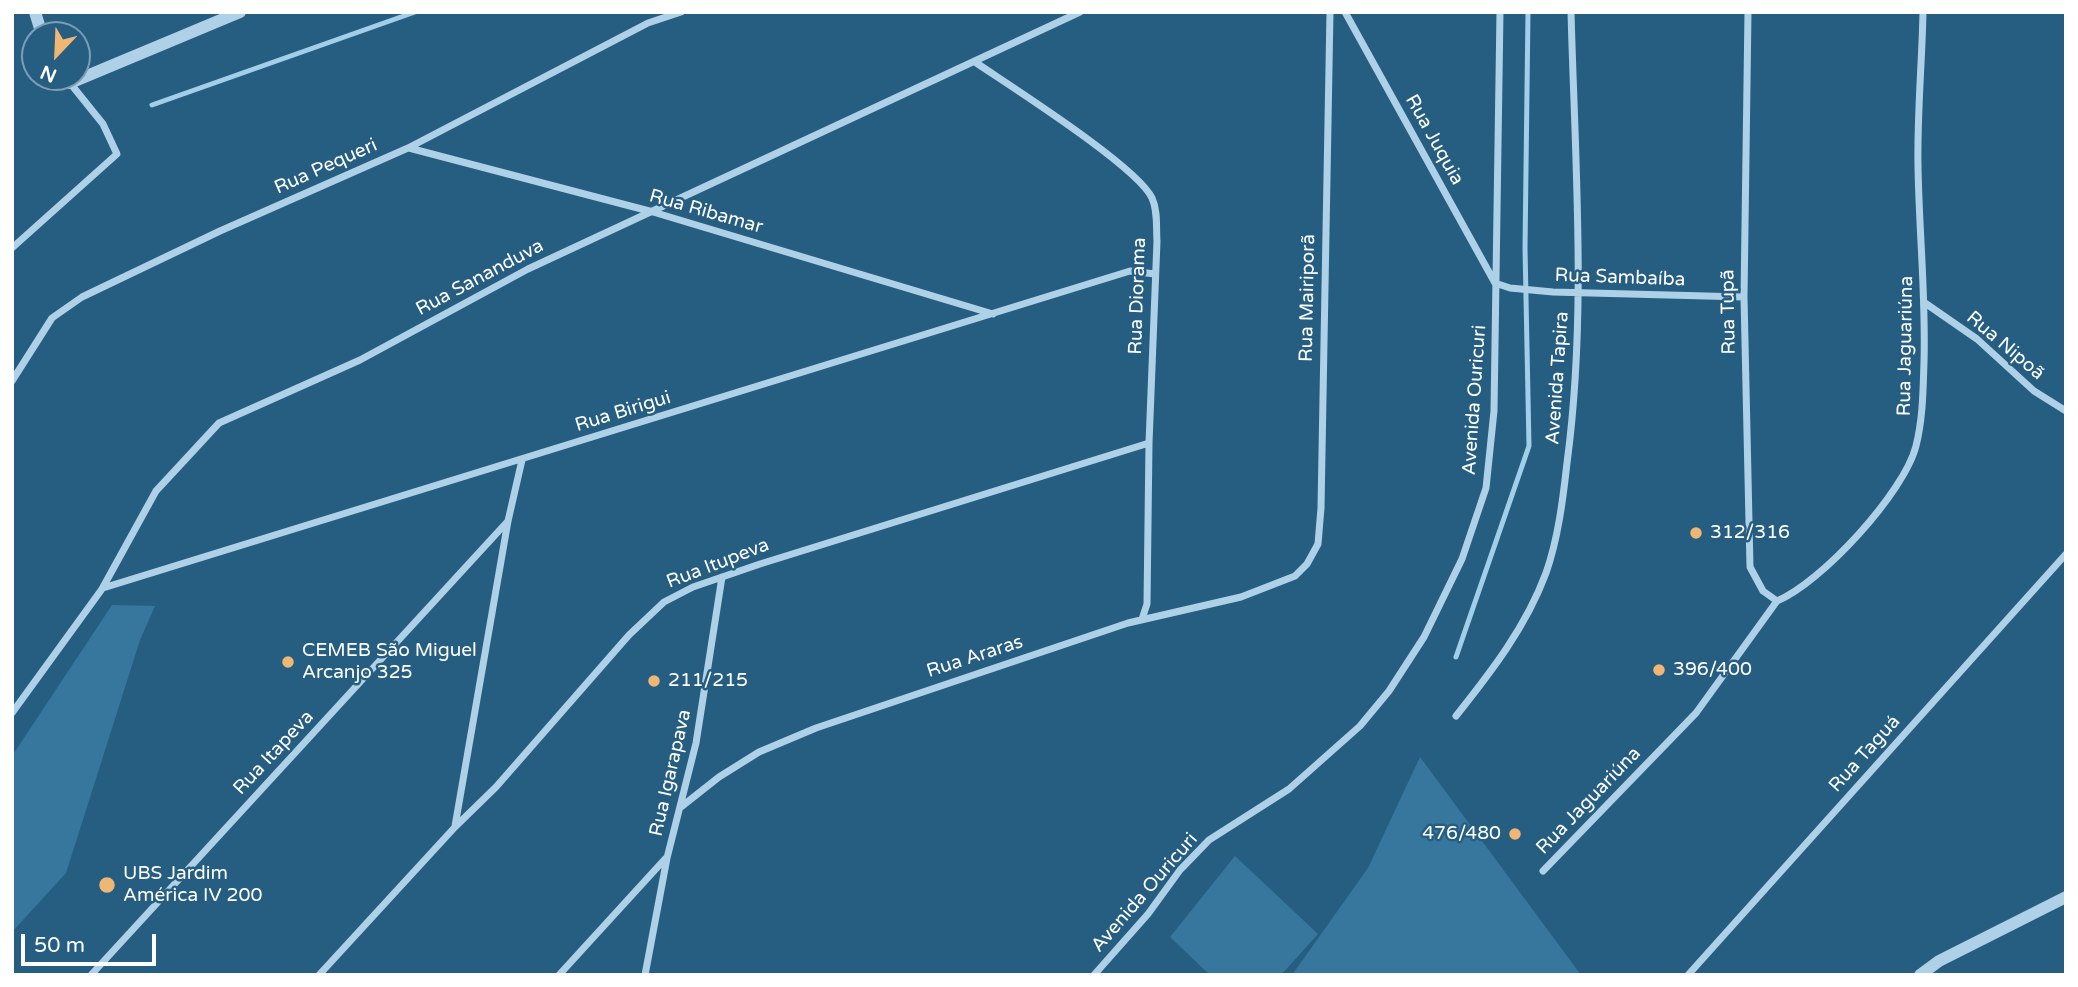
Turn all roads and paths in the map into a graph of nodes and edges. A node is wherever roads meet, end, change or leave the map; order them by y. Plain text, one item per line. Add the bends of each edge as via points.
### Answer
1 (240, 12) edge
2 (681, 12) edge
3 (1080, 12) edge
4 (1330, 12) edge
5 (1345, 12) edge
6 (1500, 12) edge
7 (1571, 12) edge
8 (1748, 12) edge
9 (1923, 12) edge
10 (975, 62) junction
11 (91, 71) edge
12 (76, 91) edge
13 (408, 148) junction
14 (653, 212) junction
15 (12, 248) edge
16 (1154, 274) junction
17 (1495, 283) junction
18 (1578, 293) junction
19 (1744, 297) junction
20 (1926, 303) junction
21 (993, 314) junction
22 (12, 381) edge
23 (2066, 411) edge
24 (1149, 443) junction
25 (522, 460) junction
26 (508, 521) junction
27 (2066, 554) edge
28 (722, 576) junction
29 (1296, 576) joint
30 (102, 589) junction
31 (1777, 601) junction
32 (1142, 619) junction
33 (12, 713) edge
34 (1456, 716) dead end
35 (681, 807) junction
36 (455, 827) junction
37 (667, 858) junction
38 (1543, 871) dead end
39 (2066, 897) edge
40 (91, 975) edge
41 (319, 975) edge
42 (559, 975) edge
43 (645, 975) edge
44 (1094, 975) edge
45 (1688, 975) edge
46 (1920, 975) edge

1 - 11 street
2 - 13 street, Rua Pequeri via 648,23
3 - 10 street, Rua Sananduva
4 - 29 street, Rua Mairiporã via 1321,508 1318,544
5 - 17 street, Rua Juquia
6 - 17 street, Avenida Ouricuri
7 - 18 street, Avenida Tapira
8 - 19 street, Rua Tupã
9 - 20 street, Rua Jaguariúna via 1918,164
10 - 14 street, Rua Sananduva
10 - 16 street, Rua Diorama via 1095,146 1152,197 1156,212
12 - 15 street via 103,124 117,153
13 - 14 street, Rua Ribamar
13 - 22 street, Rua Pequeri via 82,297 52,318
14 - 21 street, Rua Ribamar
14 - 30 street, Rua Sananduva via 528,269 360,360 219,423 156,491
16 - 21 street, Rua Birigui via 1130,271
16 - 24 street, Rua Diorama
17 - 18 street, Rua Sambaíba
17 - 44 street, Avenida Ouricuri via 1494,411 1486,488 1462,559 1424,637 1360,726 1289,789 1209,841
18 - 19 street, Rua Sambaíba
18 - 34 street, Avenida Tapira via 1575,408 1564,491 1546,572 1518,634
19 - 31 street, Rua Tupã via 1750,567 1762,591
20 - 23 street, Rua Nipoã via 1977,339 2034,391
20 - 31 street, Rua Jaguariúna via 1922,415 1911,458 1877,512 1816,577 1797,593
21 - 25 street, Rua Birigui
24 - 28 street, Rua Itupeva
24 - 32 street, Rua Diorama via 1147,604
25 - 26 street
25 - 30 street, Rua Birigui
26 - 36 street
26 - 40 street, Rua Itapeva
27 - 45 street, Rua Taguá
28 - 35 street, Rua Igarapava via 696,743
28 - 36 street, Rua Itupeva via 664,602
29 - 32 street, Rua Araras via 1241,597
30 - 33 street, Rua Sananduva
31 - 38 street, Rua Jaguariúna via 1696,713
32 - 35 street, Rua Araras via 816,728 759,752
35 - 37 street, Rua Igarapava
36 - 41 street, Rua Itupeva
37 - 42 street
37 - 43 street, Rua Igarapava
39 - 46 street

